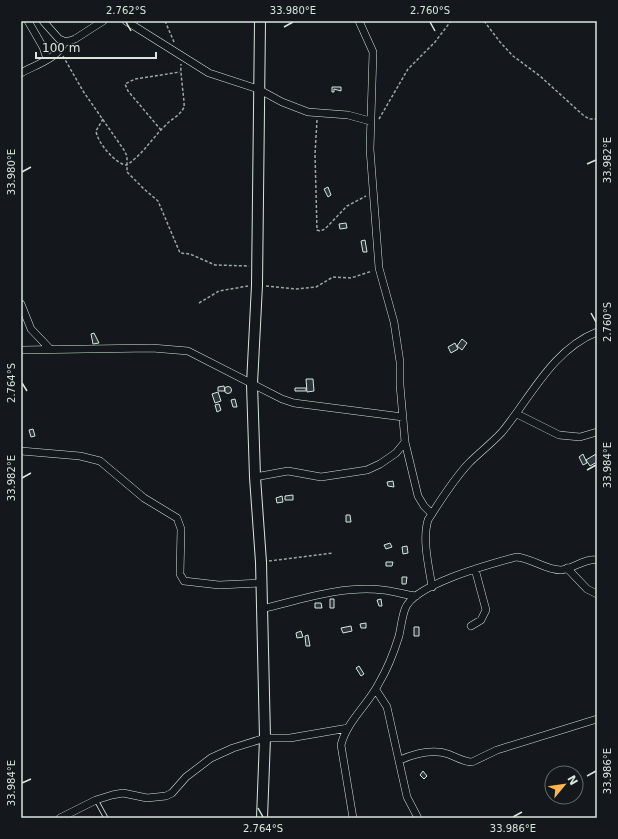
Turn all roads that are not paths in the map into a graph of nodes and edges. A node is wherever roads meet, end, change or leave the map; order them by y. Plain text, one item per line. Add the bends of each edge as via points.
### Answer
1 (28, 21) edge
2 (43, 21) edge
3 (103, 21) edge
4 (126, 21) edge
5 (260, 21) edge
6 (359, 21) edge
7 (64, 42) junction
8 (47, 59) junction
9 (21, 73) edge
10 (258, 89) junction
11 (370, 121) junction
12 (21, 304) edge
13 (597, 332) edge
14 (50, 349) junction
15 (21, 350) edge
16 (252, 384) junction
17 (516, 414) junction
18 (403, 417) junction
19 (597, 432) edge
20 (405, 442) junction
21 (21, 451) edge
22 (255, 477) junction
23 (432, 514) junction
24 (597, 560) edge
25 (567, 568) junction
26 (475, 569) junction
27 (260, 583) junction
28 (432, 587) junction
29 (597, 594) edge
30 (416, 596) junction
31 (261, 609) junction
32 (471, 626) dead end
33 (376, 690) junction
34 (597, 719) edge
35 (348, 728) junction
36 (265, 738) junction
37 (400, 760) junction
38 (96, 800) junction
39 (60, 818) edge
40 (106, 818) edge
41 (262, 818) edge
42 (353, 818) edge
43 (418, 818) edge

1 - 8 street
2 - 7 street
3 - 7 street via 76,39
4 - 10 street via 209,73
5 - 10 street
6 - 11 street via 373,52
7 - 8 street via 58,51
8 - 9 street
10 - 11 street via 296,108 348,114
10 - 16 street via 257,285
11 - 18 street via 379,268 394,322 400,362
12 - 14 street via 31,329
13 - 17 street via 571,347 535,384
14 - 15 street
14 - 16 street via 145,348 188,351
16 - 18 street via 294,403
16 - 22 street
17 - 19 street via 559,435 580,437
17 - 23 street via 500,434 458,475
18 - 20 street
20 - 22 street via 396,453 367,470 321,477 288,472
20 - 23 street via 418,496
21 - 27 street via 80,456 100,461 144,498 177,518 181,529 180,574 184,581 219,585
22 - 27 street
23 - 28 street via 426,526
24 - 25 street
25 - 26 street via 555,569 525,557 516,557
25 - 29 street via 587,589
26 - 28 street
26 - 32 street via 486,610 481,620
27 - 31 street
28 - 30 street
30 - 31 street via 382,590 357,590 334,592
30 - 33 street via 405,607 395,648
31 - 36 street
33 - 35 street
33 - 37 street via 387,707
34 - 37 street via 497,750 472,762 446,753 426,752
35 - 36 street via 290,738
35 - 42 street via 341,745
36 - 38 street via 211,758 166,796 146,798 123,793
36 - 41 street
37 - 43 street via 407,796
38 - 39 street
38 - 40 lane

